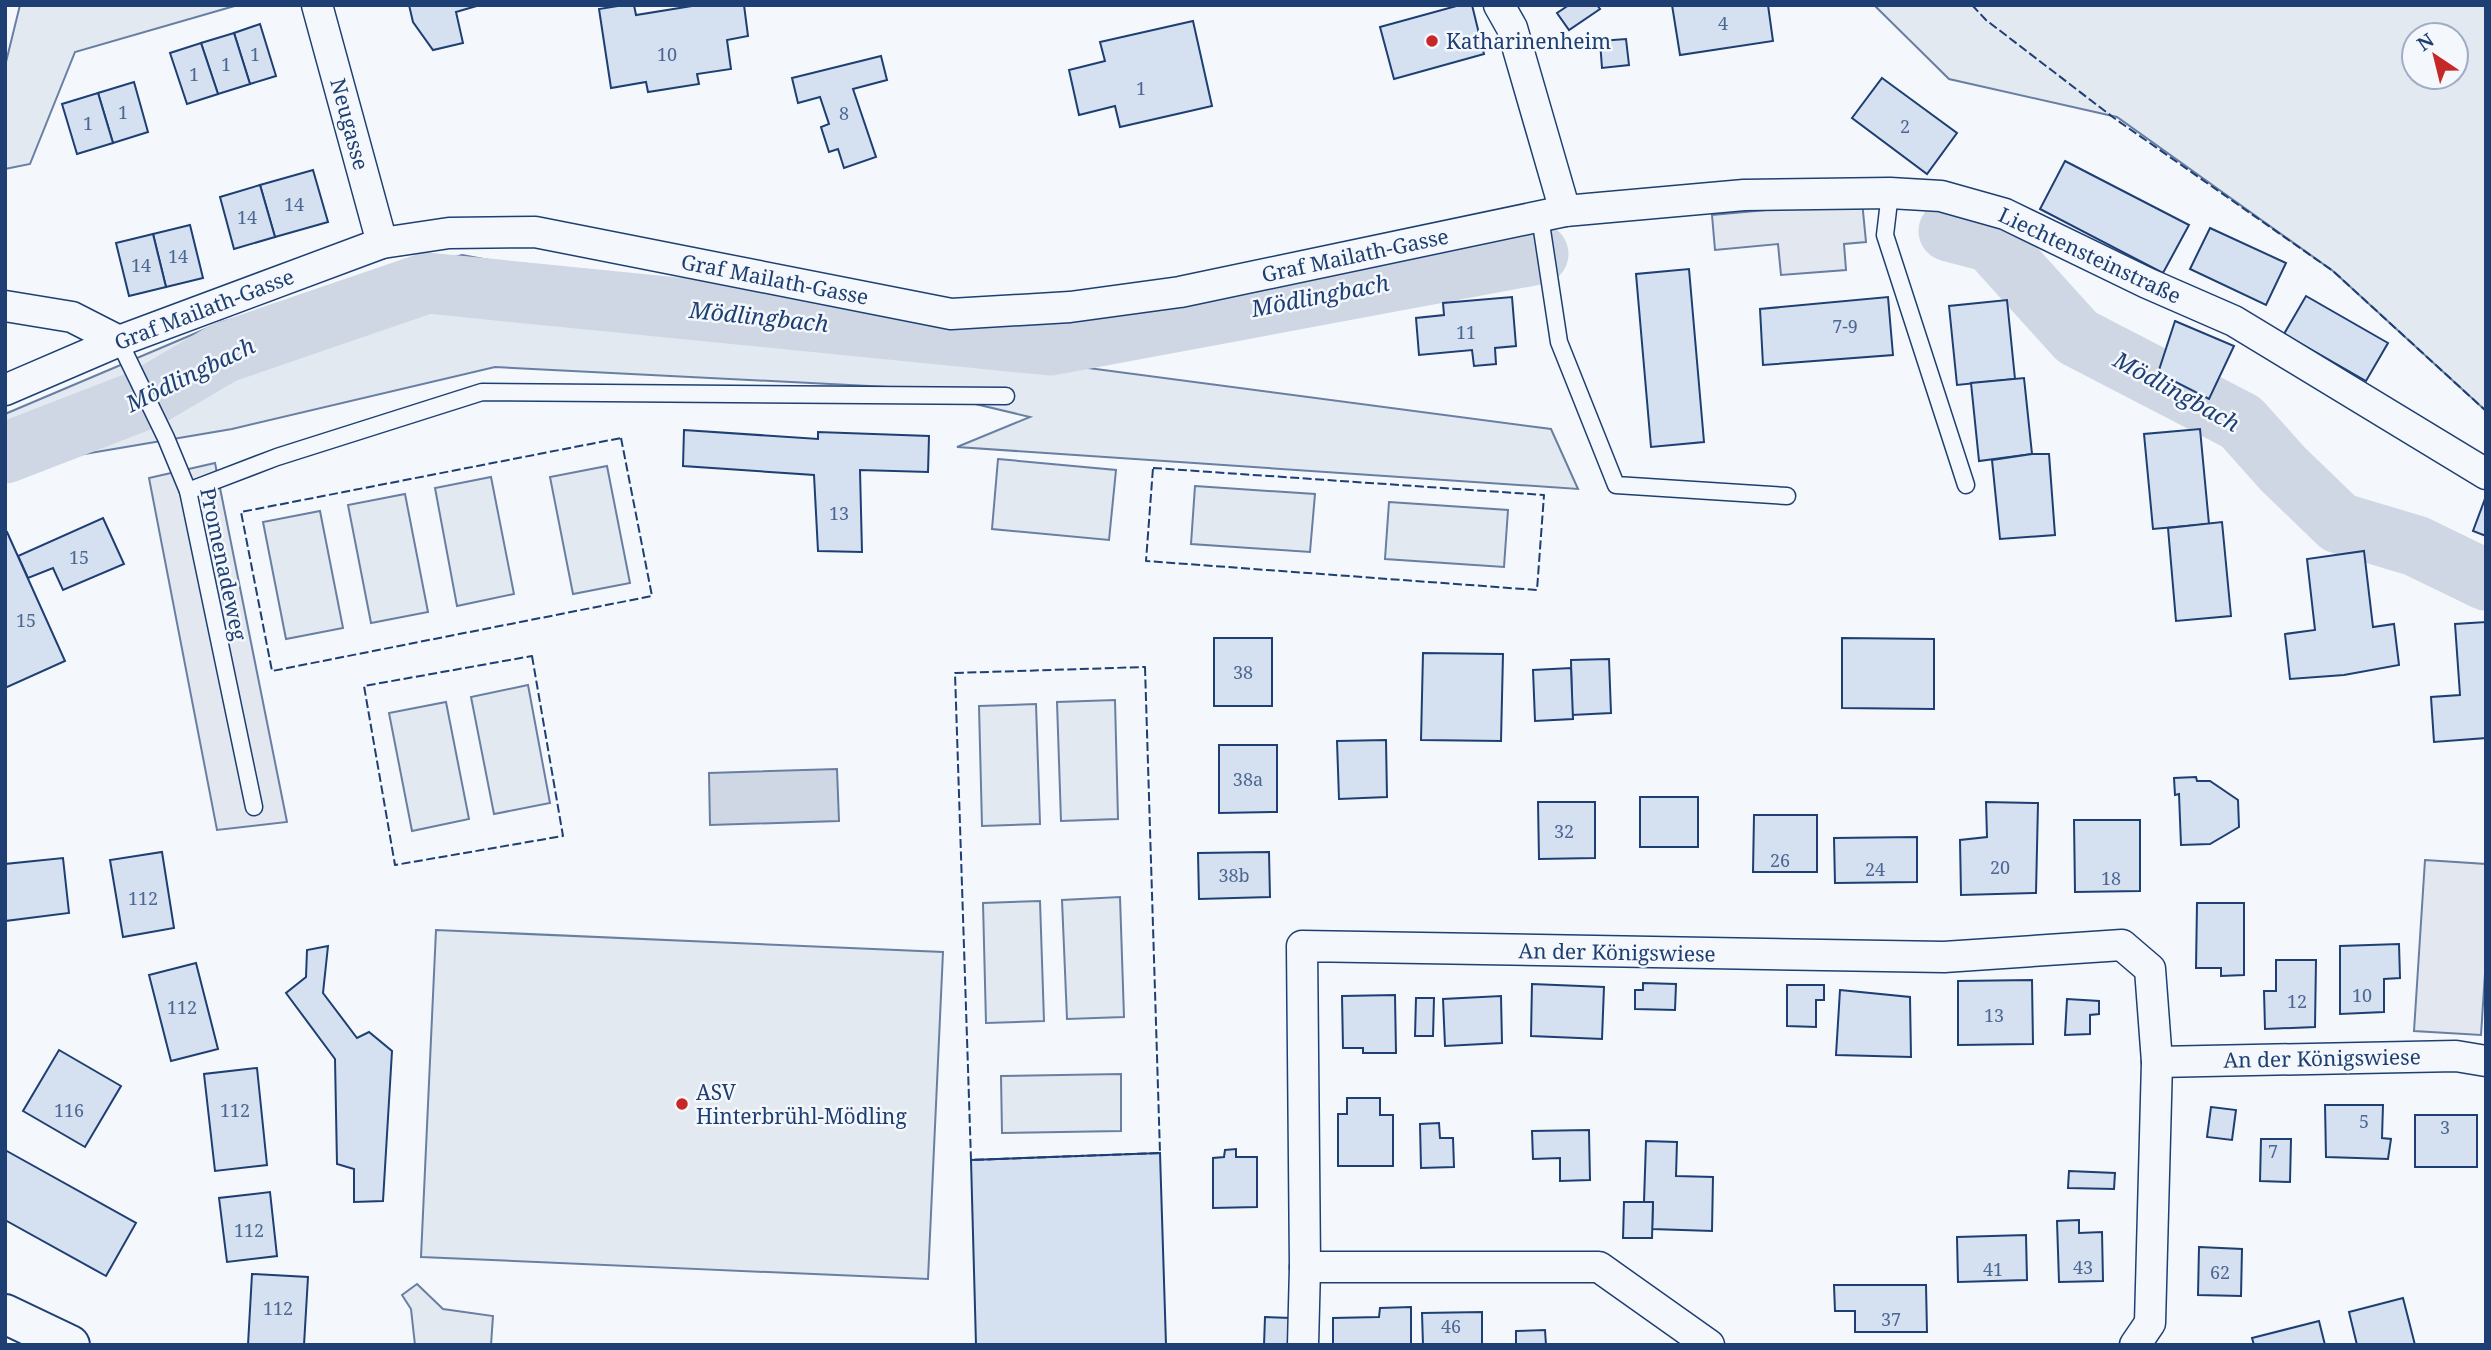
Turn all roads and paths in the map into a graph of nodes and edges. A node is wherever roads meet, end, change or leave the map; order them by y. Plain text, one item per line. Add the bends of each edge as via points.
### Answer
1 (317, 5) edge
2 (1499, 5) edge
3 (1890, 192) junction
4 (1550, 219) junction
5 (382, 243) junction
6 (5, 306) edge
7 (123, 348) junction
8 (5, 390) edge
9 (1006, 396) dead end
10 (2486, 474) edge
11 (1966, 485) dead end
12 (188, 491) junction
13 (1787, 496) dead end
14 (254, 807) dead end
15 (2486, 1061) edge
16 (2157, 1062) junction
17 (1305, 1267) junction
18 (5, 1314) edge
19 (70, 1345) edge
20 (1303, 1345) edge
21 (1709, 1345) edge
22 (2135, 1345) edge

1 - 5 street, Neugasse
2 - 4 street via 1513,27
3 - 4 street, Liechtensteinstraße via 1801,201 1744,195
3 - 10 street, Liechtensteinstraße via 1941,196 2005,214 2234,321
3 - 11 lane via 1885,235
4 - 5 street, Graf Mailath-Gasse via 1180,292 1070,307 951,314 535,232 449,233
4 - 13 lane via 1549,267 1559,342 1616,485
5 - 7 street, Graf Mailath-Gasse
6 - 7 street via 72,317
7 - 8 street, Graf Mailath-Gasse
7 - 12 lane, Promenadeweg
9 - 12 lane via 482,392 277,457
12 - 14 lane, Promenadeweg
15 - 16 street, An der Königswiese via 2456,1056
16 - 17 street, An der Königswiese via 2150,969 2122,945 1944,957 1302,946
16 - 22 street, An der Königswiese via 2150,1324
17 - 20 street, An der Königswiese
17 - 21 street via 1599,1267
18 - 19 main road

